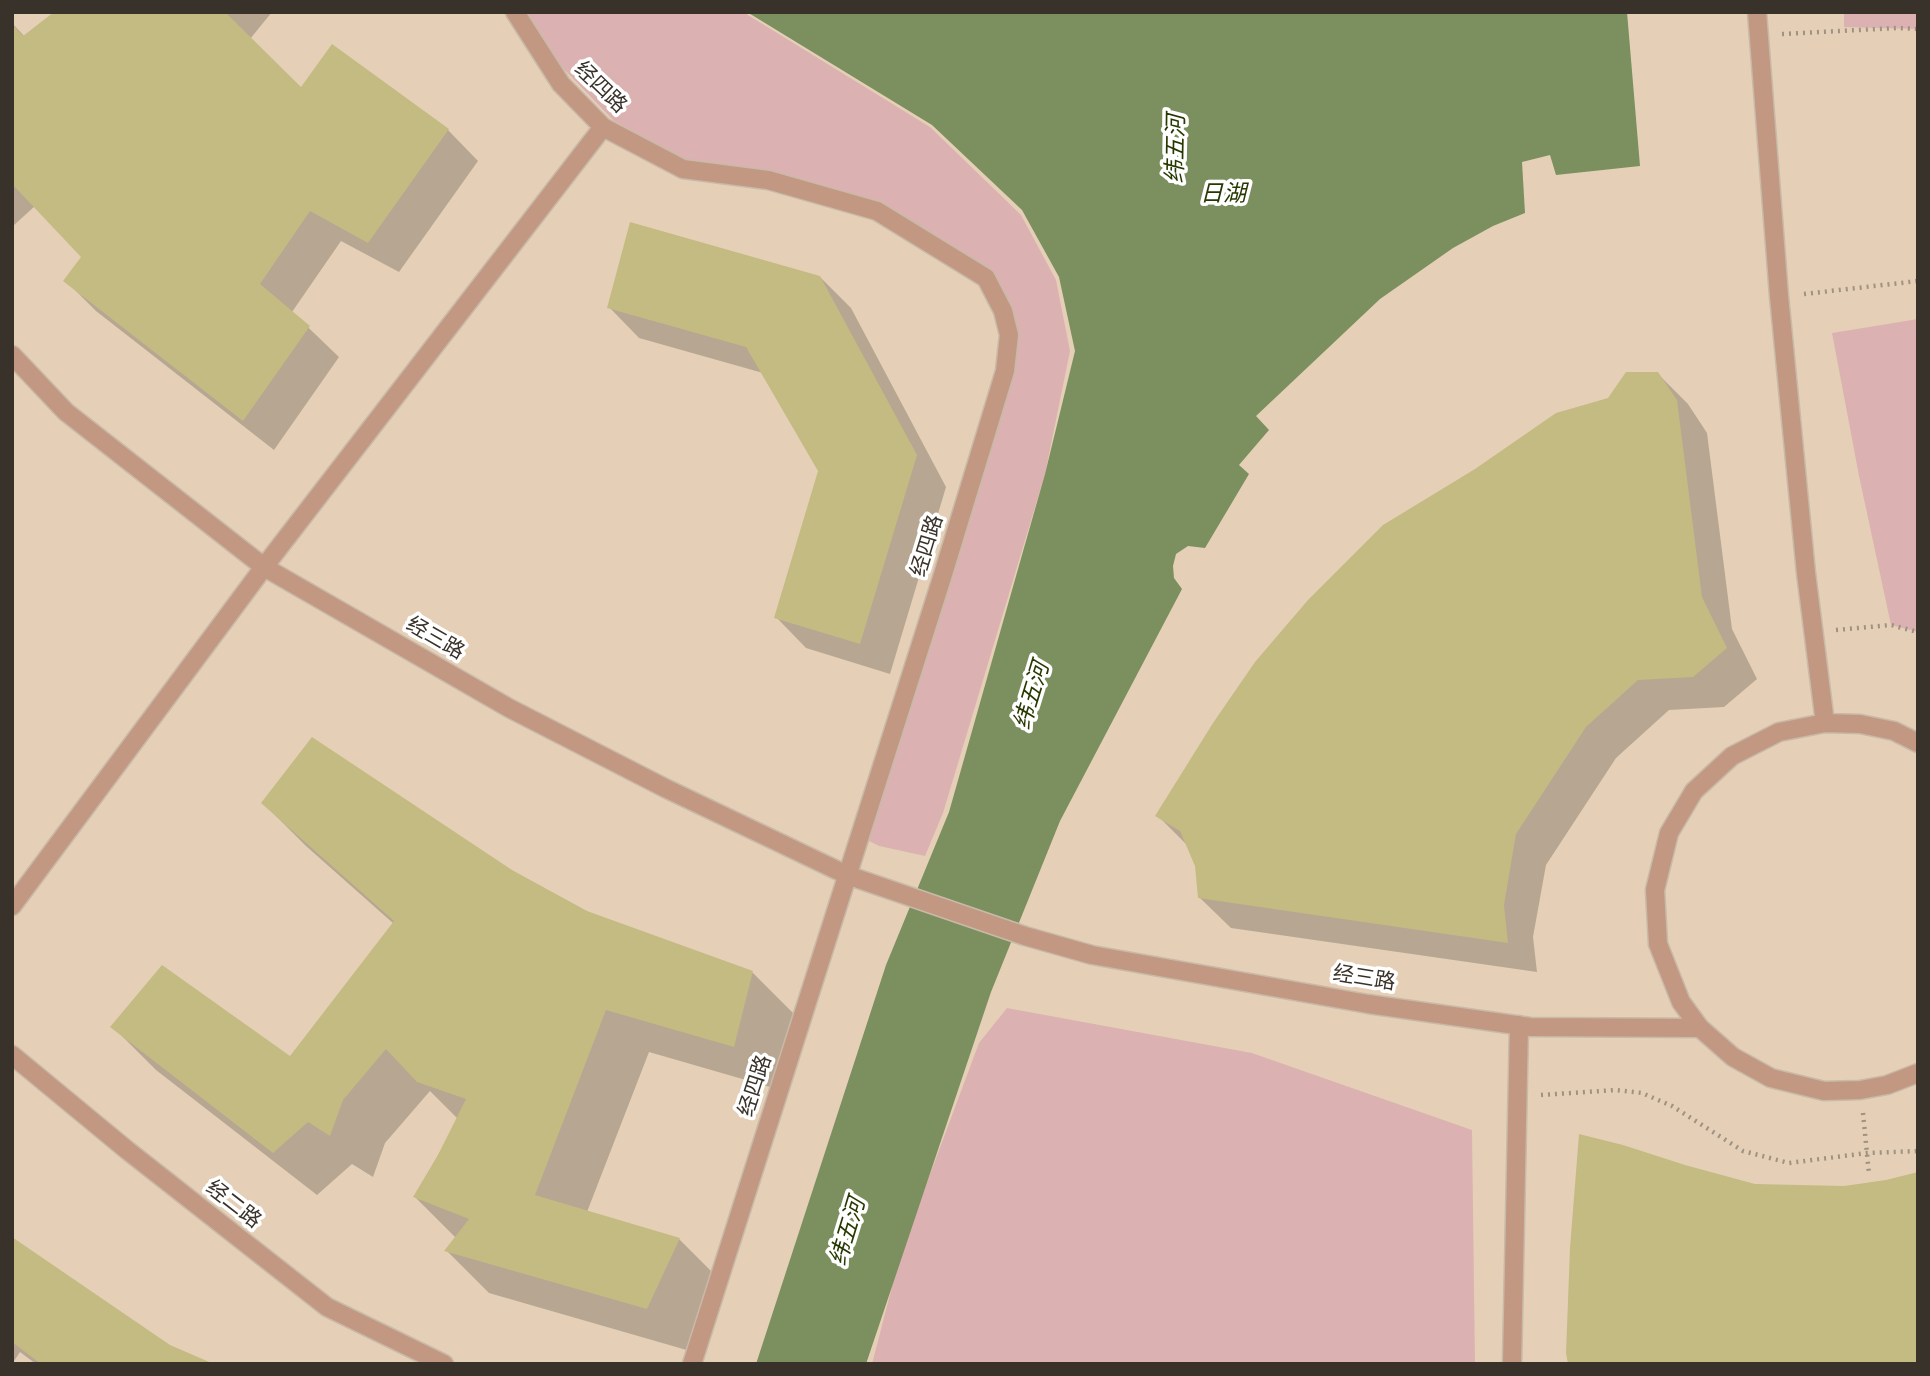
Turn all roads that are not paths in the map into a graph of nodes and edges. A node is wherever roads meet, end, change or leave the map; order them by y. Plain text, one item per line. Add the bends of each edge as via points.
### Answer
1 (515, 12) edge
2 (1757, 12) edge
3 (603, 127) junction
4 (12, 355) edge
5 (264, 567) junction
6 (1825, 723) junction
7 (1918, 743) edge
8 (846, 875) junction
9 (12, 906) edge
10 (1519, 1025) junction
11 (1700, 1028) junction
12 (12, 1055) edge
13 (1918, 1073) edge
14 (444, 1364) edge
15 (692, 1364) edge
16 (1512, 1364) edge

1 - 3 lane, 经四路 via 561,84
2 - 6 lane via 1779,296
3 - 5 lane
3 - 8 lane, 经四路 via 683,169 768,180 877,211 986,278 1003,311 1009,335 1005,371
4 - 5 lane, 经三路 via 66,412
5 - 8 lane, 经三路 via 521,714
5 - 9 lane
6 - 7 lane via 1894,731
6 - 11 lane via 1779,732 1731,756 1694,791 1669,833 1655,890 1658,944 1681,1002
8 - 10 lane, 经三路 via 1093,955 1367,1004
8 - 15 lane, 经四路
10 - 11 lane, 经三路
10 - 16 lane
11 - 13 lane via 1733,1057 1771,1078 1825,1091 1887,1085
12 - 14 lane, 经二路 via 327,1307

